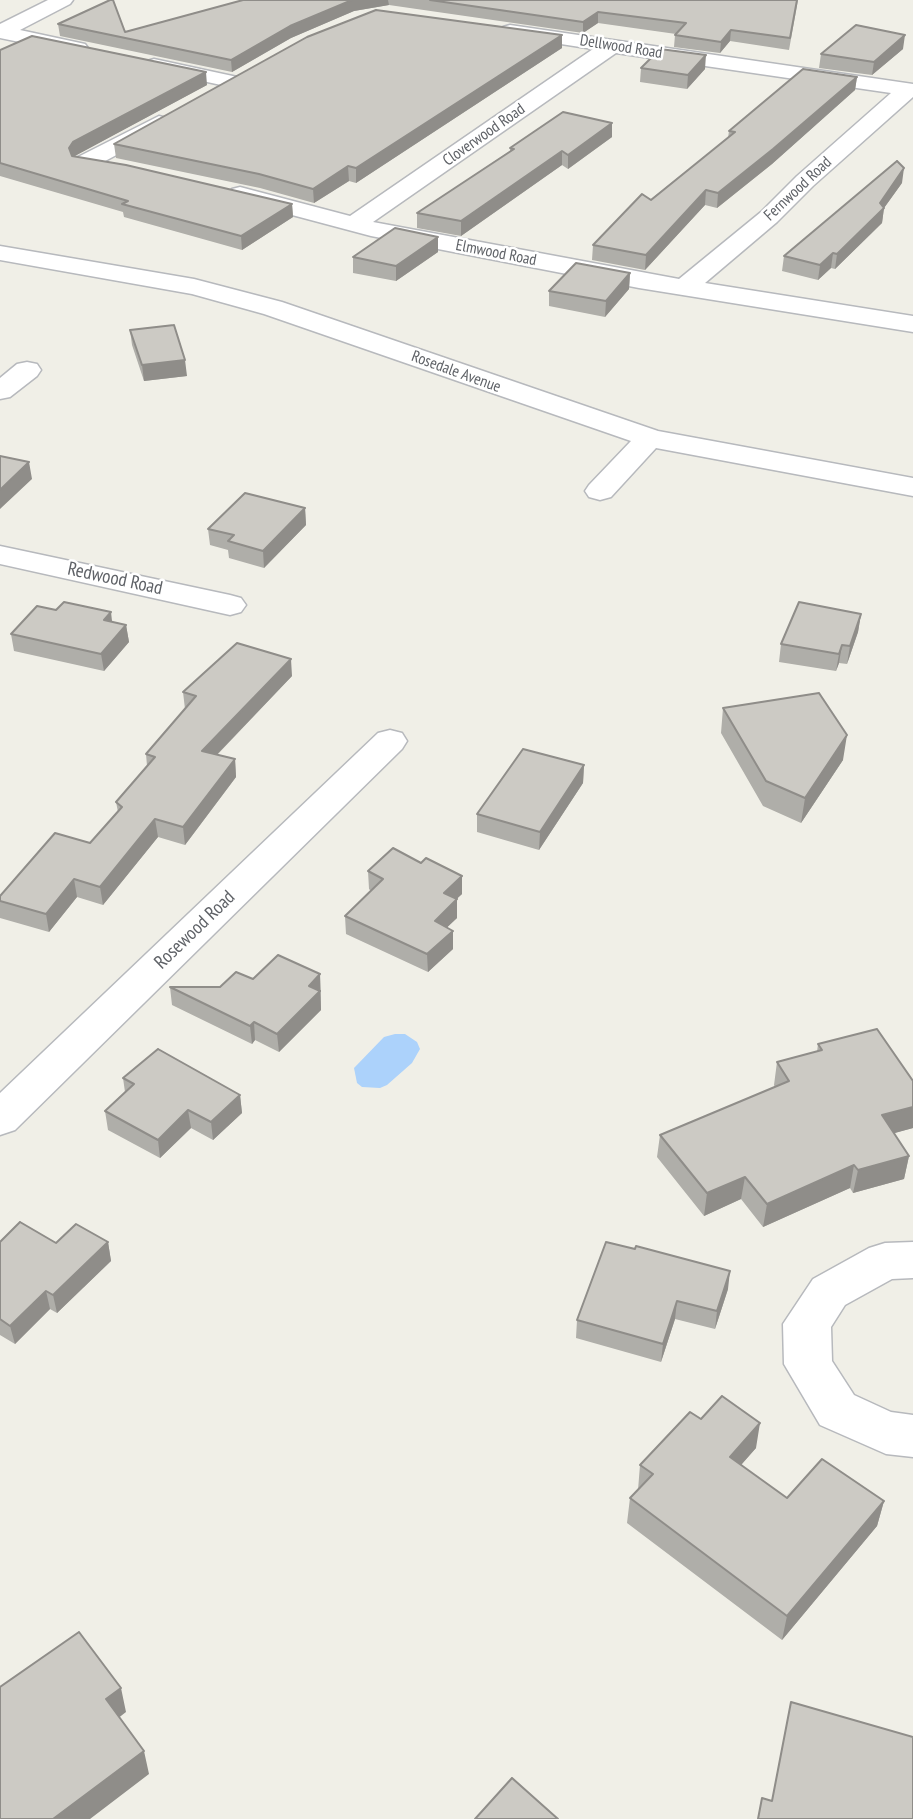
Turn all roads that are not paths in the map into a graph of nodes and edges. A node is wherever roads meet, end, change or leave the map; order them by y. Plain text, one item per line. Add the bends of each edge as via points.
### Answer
1 (63, 0) edge
2 (494, 29) edge
3 (1, 32) edge
4 (613, 46) junction
5 (92, 51) edge
6 (131, 60) edge
7 (257, 70) edge
8 (235, 82) junction
9 (911, 90) edge
10 (212, 95) edge
11 (177, 113) edge
12 (128, 169) edge
13 (220, 189) edge
14 (354, 224) junction
15 (0, 253) edge
16 (685, 287) junction
17 (913, 324) edge
18 (27, 370) dead end
19 (0, 391) edge
20 (650, 438) junction
21 (913, 487) edge
22 (600, 491) dead end
23 (0, 555) edge
24 (230, 605) dead end
25 (390, 741) dead end
26 (0, 1119) edge
27 (913, 1260) edge
28 (913, 1436) edge

1 - 3 street
2 - 4 street, Dellwood Road
3 - 5 street
4 - 9 street, Dellwood Road
4 - 14 street, Cloverwood Road
6 - 8 street
7 - 8 street
8 - 10 street
9 - 16 street, Fernwood Road
11 - 12 street via 84,163
13 - 14 street, Elmwood Road
14 - 16 street, Elmwood Road
15 - 20 street, Rosedale Avenue via 194,287 273,308
16 - 17 street, Elmwood Road
18 - 19 street
20 - 21 street, Rosedale Avenue
20 - 22 street
23 - 24 street, Redwood Road
25 - 26 street, Rosewood Road
27 - 28 street via 885,1261 829,1292 807,1324 808,1364 837,1409 886,1433

